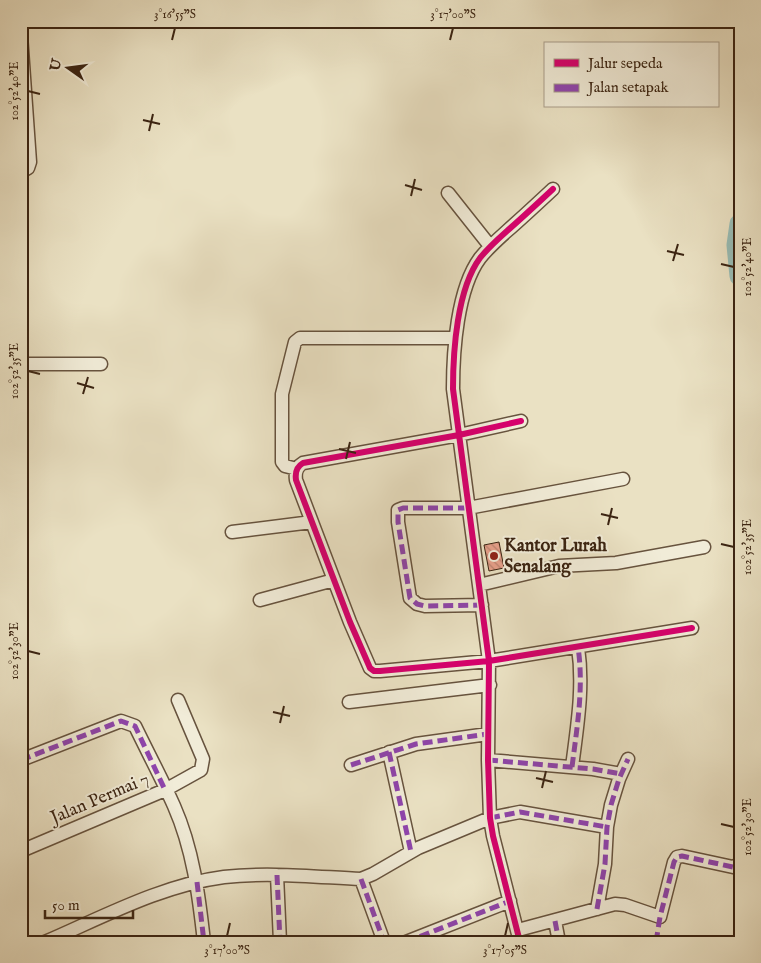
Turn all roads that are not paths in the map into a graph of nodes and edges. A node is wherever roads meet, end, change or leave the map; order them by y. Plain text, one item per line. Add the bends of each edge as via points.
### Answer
1 (21, 35) edge
2 (21, 172) edge
3 (553, 189) dead end
4 (448, 193) dead end
5 (490, 246) junction
6 (455, 338) junction
7 (21, 364) edge
8 (101, 364) dead end
9 (521, 422) dead end
10 (459, 435) junction
11 (297, 469) junction
12 (623, 479) dead end
13 (468, 508) junction
14 (312, 522) junction
15 (232, 532) dead end
16 (704, 547) dead end
17 (334, 580) junction
18 (479, 585) junction
19 (260, 600) dead end
20 (482, 605) junction
21 (692, 628) dead end
22 (578, 647) junction
23 (489, 661) junction
24 (490, 685) junction
25 (178, 700) dead end
26 (349, 702) dead end
27 (488, 734) junction
28 (389, 752) junction
29 (628, 759) dead end
30 (21, 760) edge
31 (488, 760) junction
32 (352, 765) dead end
33 (572, 767) junction
34 (621, 774) junction
35 (165, 790) junction
36 (490, 818) junction
37 (607, 827) junction
38 (21, 851) edge
39 (411, 852) junction
40 (740, 864) edge
41 (277, 875) junction
42 (361, 878) junction
43 (197, 882) junction
44 (510, 901) junction
45 (597, 909) junction
46 (555, 921) junction
47 (519, 936) edge
48 (45, 942) edge
49 (204, 942) edge
50 (280, 942) edge
51 (384, 942) edge
52 (406, 942) edge
53 (559, 942) edge

1 - 2 street via 30,162 28,168
3 - 5 street
4 - 5 street
5 - 6 street via 472,274
6 - 10 street via 453,389
6 - 11 street via 300,338 295,342 282,394 282,462
7 - 8 street
9 - 10 street
10 - 11 street via 302,462
10 - 13 street
11 - 14 street via 296,480
12 - 13 street
13 - 18 street
13 - 20 street via 402,508 397,513 398,522 410,598 425,606
14 - 15 street
14 - 17 street
16 - 18 street via 616,563 559,566
17 - 19 street
17 - 23 street via 368,664 374,671
18 - 20 street
20 - 23 street
21 - 22 street
22 - 23 street
22 - 33 street via 581,697
23 - 24 street
24 - 26 street
24 - 27 street
25 - 35 street, Jalan Permai 7 via 203,765 201,770
27 - 28 street via 422,742
27 - 31 street
28 - 32 street
28 - 39 street
29 - 34 street
30 - 35 street via 121,721 135,726
31 - 33 street
31 - 36 street
33 - 34 street
34 - 37 street
35 - 38 street, Jalan Permai 7
35 - 43 street via 174,806
36 - 37 street via 520,812
36 - 39 street
36 - 44 street
37 - 45 street
39 - 42 street
40 - 45 street via 734,867 677,857 660,917 625,904
41 - 42 street
41 - 43 street via 224,877
41 - 50 street
42 - 51 street
43 - 48 street via 142,900
43 - 49 street
44 - 47 street
44 - 52 street
45 - 46 street
46 - 47 street
46 - 53 street

